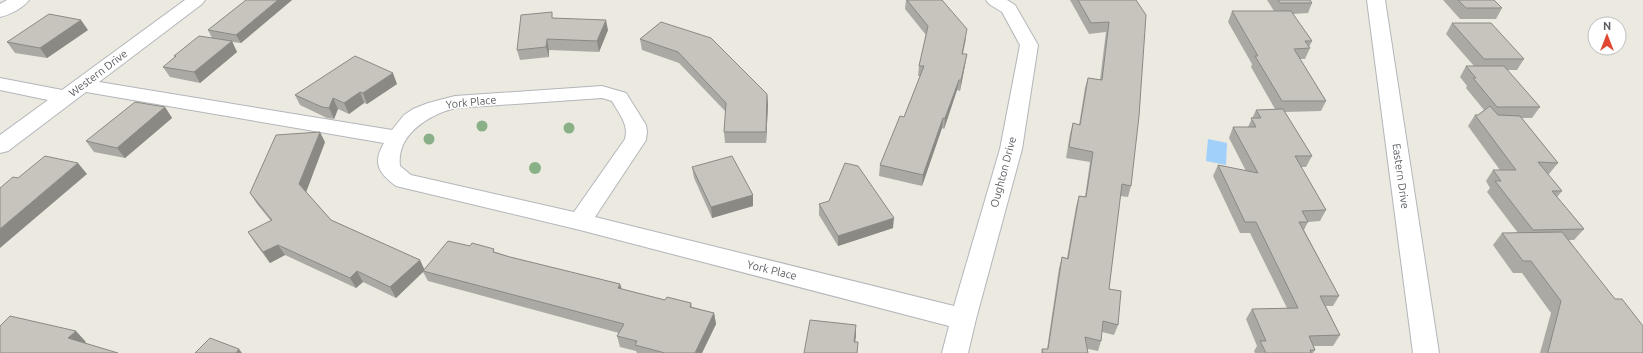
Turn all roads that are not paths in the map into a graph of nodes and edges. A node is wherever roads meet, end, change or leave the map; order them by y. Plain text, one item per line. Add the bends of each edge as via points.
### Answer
1 (20, 0) edge
2 (196, 0) edge
3 (995, 0) edge
4 (1376, 0) edge
5 (0, 12) edge
6 (0, 84) edge
7 (73, 91) junction
8 (396, 138) junction
9 (0, 146) edge
10 (580, 222) junction
11 (963, 319) junction
12 (955, 353) edge
13 (1426, 353) edge

1 - 5 street
2 - 7 street, Western Drive
3 - 11 street, Oughton Drive via 1009,9 1029,45 1011,149
4 - 13 street, Eastern Drive
6 - 7 street
7 - 8 street
7 - 9 street, Western Drive
8 - 10 street, York Place via 388,166 393,174 404,181
8 - 10 street, York Place via 416,116 455,102 602,92 619,97 636,125 635,140
10 - 11 street, York Place
11 - 12 street, Oughton Drive

